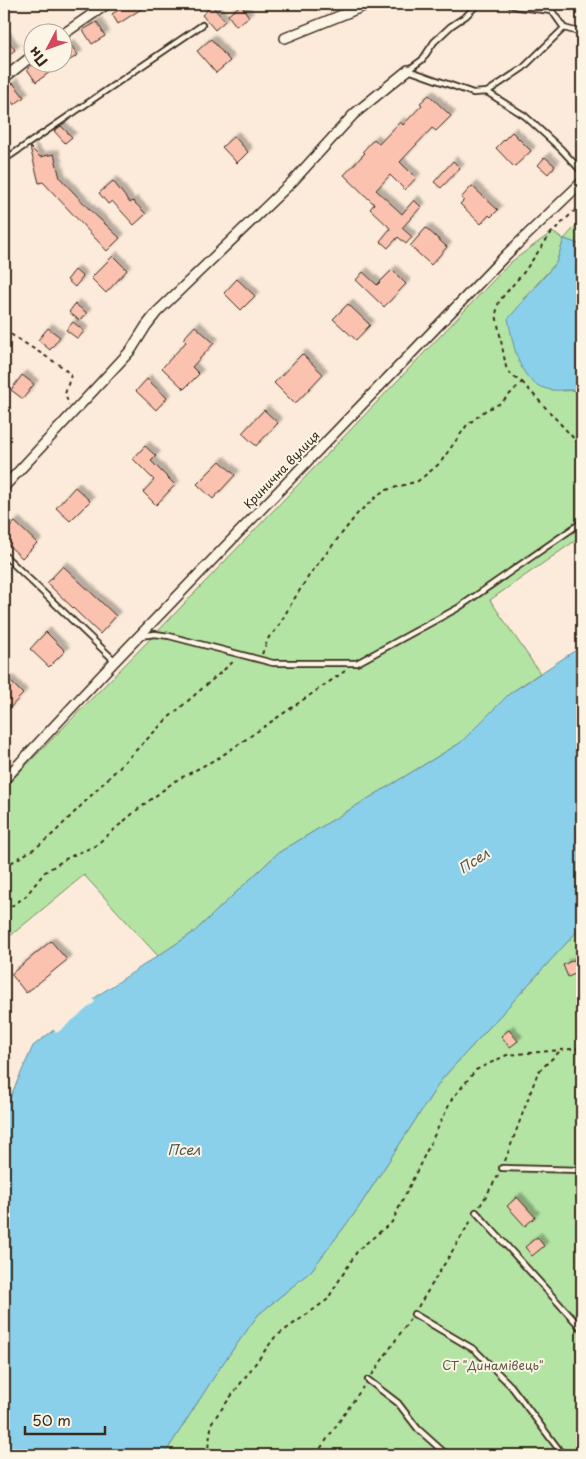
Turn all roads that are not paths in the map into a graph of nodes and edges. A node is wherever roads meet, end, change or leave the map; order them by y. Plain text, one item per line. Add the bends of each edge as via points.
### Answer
1 (107, 4) edge
2 (375, 4) edge
3 (478, 4) edge
4 (509, 4) edge
5 (202, 25) dead end
6 (72, 28) edge
7 (564, 28) junction
8 (582, 33) edge
9 (285, 38) dead end
10 (22, 64) edge
11 (408, 70) junction
12 (4, 78) edge
13 (487, 92) junction
14 (4, 160) edge
15 (582, 172) edge
16 (582, 182) edge
17 (4, 487) edge
18 (582, 522) edge
19 (4, 555) edge
20 (139, 636) junction
21 (115, 661) junction
22 (4, 780) edge
23 (502, 1168) road end
24 (582, 1170) edge
25 (476, 1212) road end
26 (414, 1314) road end
27 (582, 1329) edge
28 (368, 1380) road end
29 (447, 1455) edge
30 (563, 1455) edge

1 - 6 street
2 - 9 street
3 - 11 lane via 434,42 422,60
4 - 7 lane via 552,11
5 - 14 lane
7 - 8 lane
7 - 13 lane via 523,68
10 - 12 street
11 - 13 lane via 473,93
11 - 17 street via 354,114 293,181 157,312 131,350
13 - 15 lane via 525,116
16 - 20 street, Кринична вулиця via 507,254
18 - 20 lane via 458,608 357,663 272,663 169,636
19 - 21 lane
20 - 21 street, Кринична вулиця
21 - 22 street, Кринична вулиця
23 - 24 lane
25 - 27 lane
26 - 30 lane via 475,1350 511,1386
28 - 29 lane via 398,1403 418,1428

